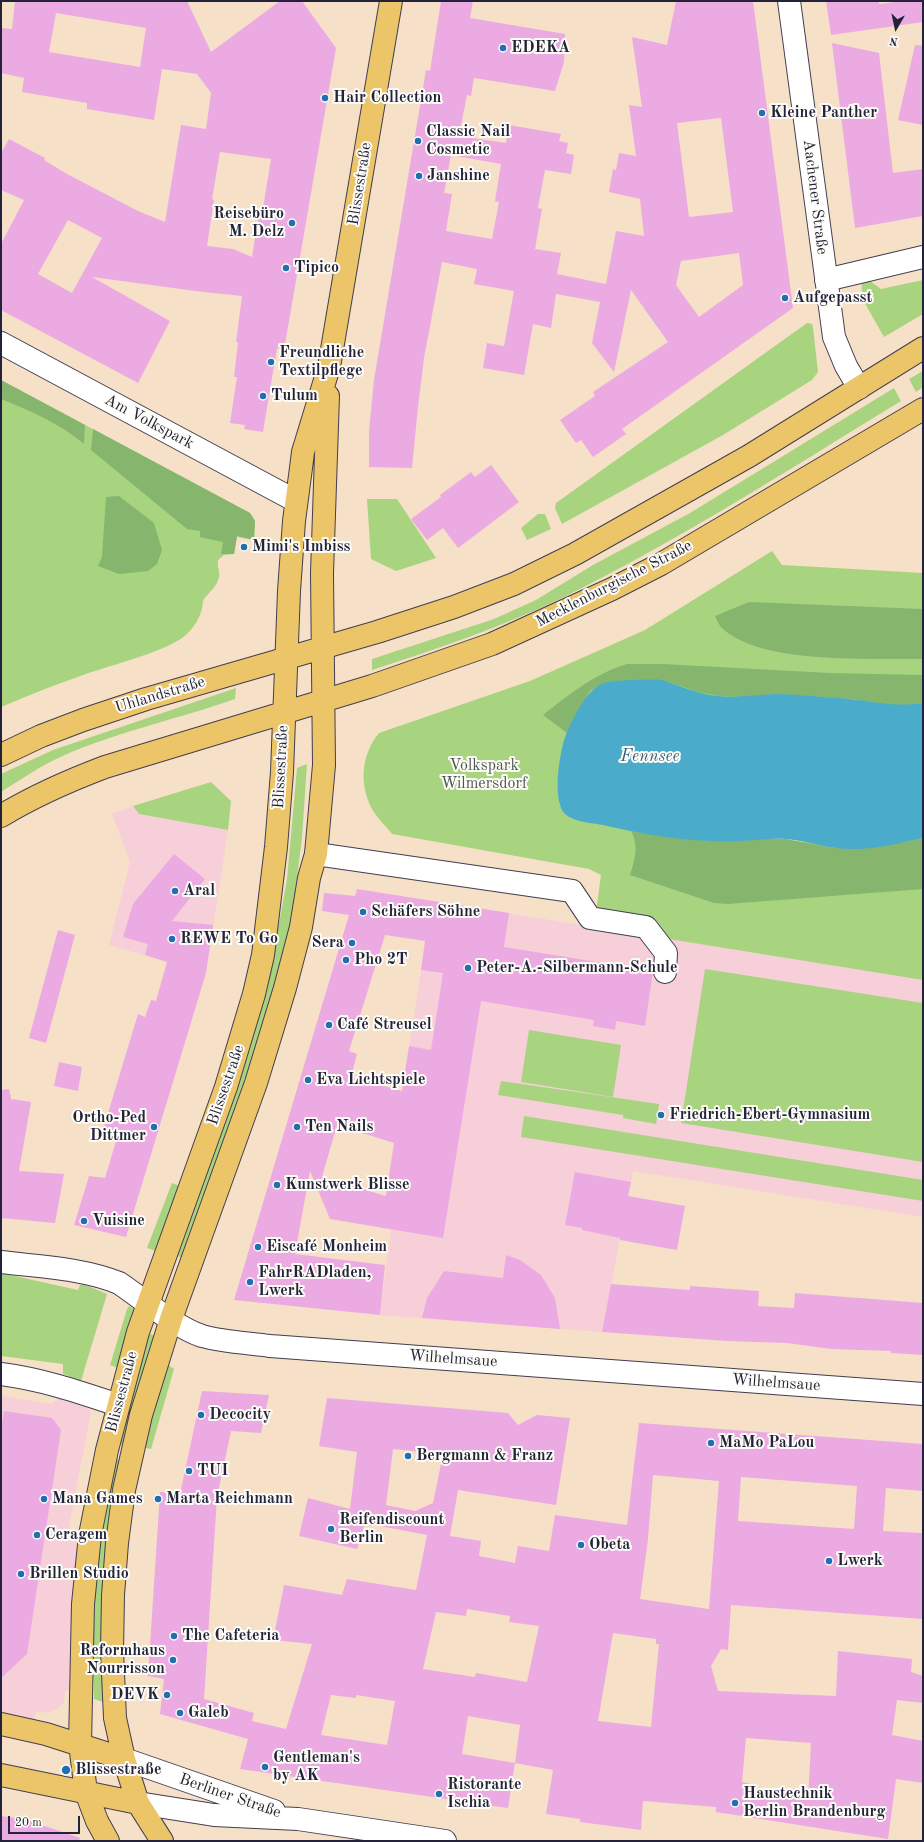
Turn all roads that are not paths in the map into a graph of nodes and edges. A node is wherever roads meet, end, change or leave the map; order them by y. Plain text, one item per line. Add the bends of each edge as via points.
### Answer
1 (391, 1) edge
2 (790, 1) edge
3 (923, 257) edge
4 (826, 280) junction
5 (1, 343) edge
6 (923, 348) edge
7 (329, 367) junction
8 (859, 388) junction
9 (923, 409) edge
10 (296, 501) junction
11 (323, 647) junction
12 (286, 657) junction
13 (323, 700) junction
14 (284, 713) junction
15 (1, 755) edge
16 (1, 816) edge
17 (316, 854) junction
18 (665, 972) dead end
19 (1, 1262) edge
20 (147, 1303) junction
21 (171, 1319) junction
22 (1, 1374) edge
23 (923, 1394) edge
24 (118, 1405) junction
25 (1, 1724) edge
26 (80, 1744) junction
27 (124, 1759) junction
28 (1, 1775) edge
29 (86, 1792) junction
30 (138, 1802) junction
31 (298, 1819) junction
32 (108, 1841) edge
33 (162, 1841) edge
34 (445, 1841) edge

1 - 7 main road, Blissestraße
2 - 4 street, Aachener Straße
3 - 4 street
4 - 8 street, Aachener Straße via 834,337
5 - 10 street, Am Volkspark
6 - 8 main road
7 - 10 main road, Blissestraße via 303,452
7 - 11 main road, Blissestraße via 322,573
8 - 11 main road via 742,460 576,554 514,584 454,607
9 - 13 main road, Mecklenburgische Straße via 661,564 612,589 492,644 372,686
10 - 12 main road, Blissestraße
11 - 12 main road, Uhlandstraße
11 - 13 main road, Blissestraße
12 - 14 main road, Blissestraße
12 - 15 main road, Uhlandstraße via 83,720
13 - 14 main road, Mecklenburgische Straße
13 - 17 main road, Blissestraße via 324,765
14 - 16 main road via 98,770 44,792
14 - 20 main road, Blissestraße via 276,847 259,975 226,1087
17 - 18 street via 572,891 590,918 646,927 666,953
17 - 21 main road, Blissestraße via 308,878 301,927 261,1069
19 - 20 street, Wilhelmsaue via 82,1272 119,1283
20 - 21 street, Wilhelmsaue
20 - 24 main road, Blissestraße
21 - 23 street, Wilhelmsaue via 203,1336 270,1346
21 - 27 main road, Blissestraße via 141,1415 117,1543 113,1595 113,1706
22 - 24 street via 27,1378
24 - 26 main road, Blissestraße via 92,1528 84,1589
25 - 26 main road, Berliner Straße
26 - 27 main road, Berliner Straße
26 - 29 main road, Blissestraße
27 - 30 main road, Blissestraße
27 - 31 street, Berliner Straße
28 - 29 main road, Berliner Straße
29 - 30 main road, Berliner Straße
29 - 32 main road, Blissestraße
30 - 31 street, Berliner Straße via 214,1815
30 - 33 main road, Blissestraße
31 - 34 street, Berliner Straße

